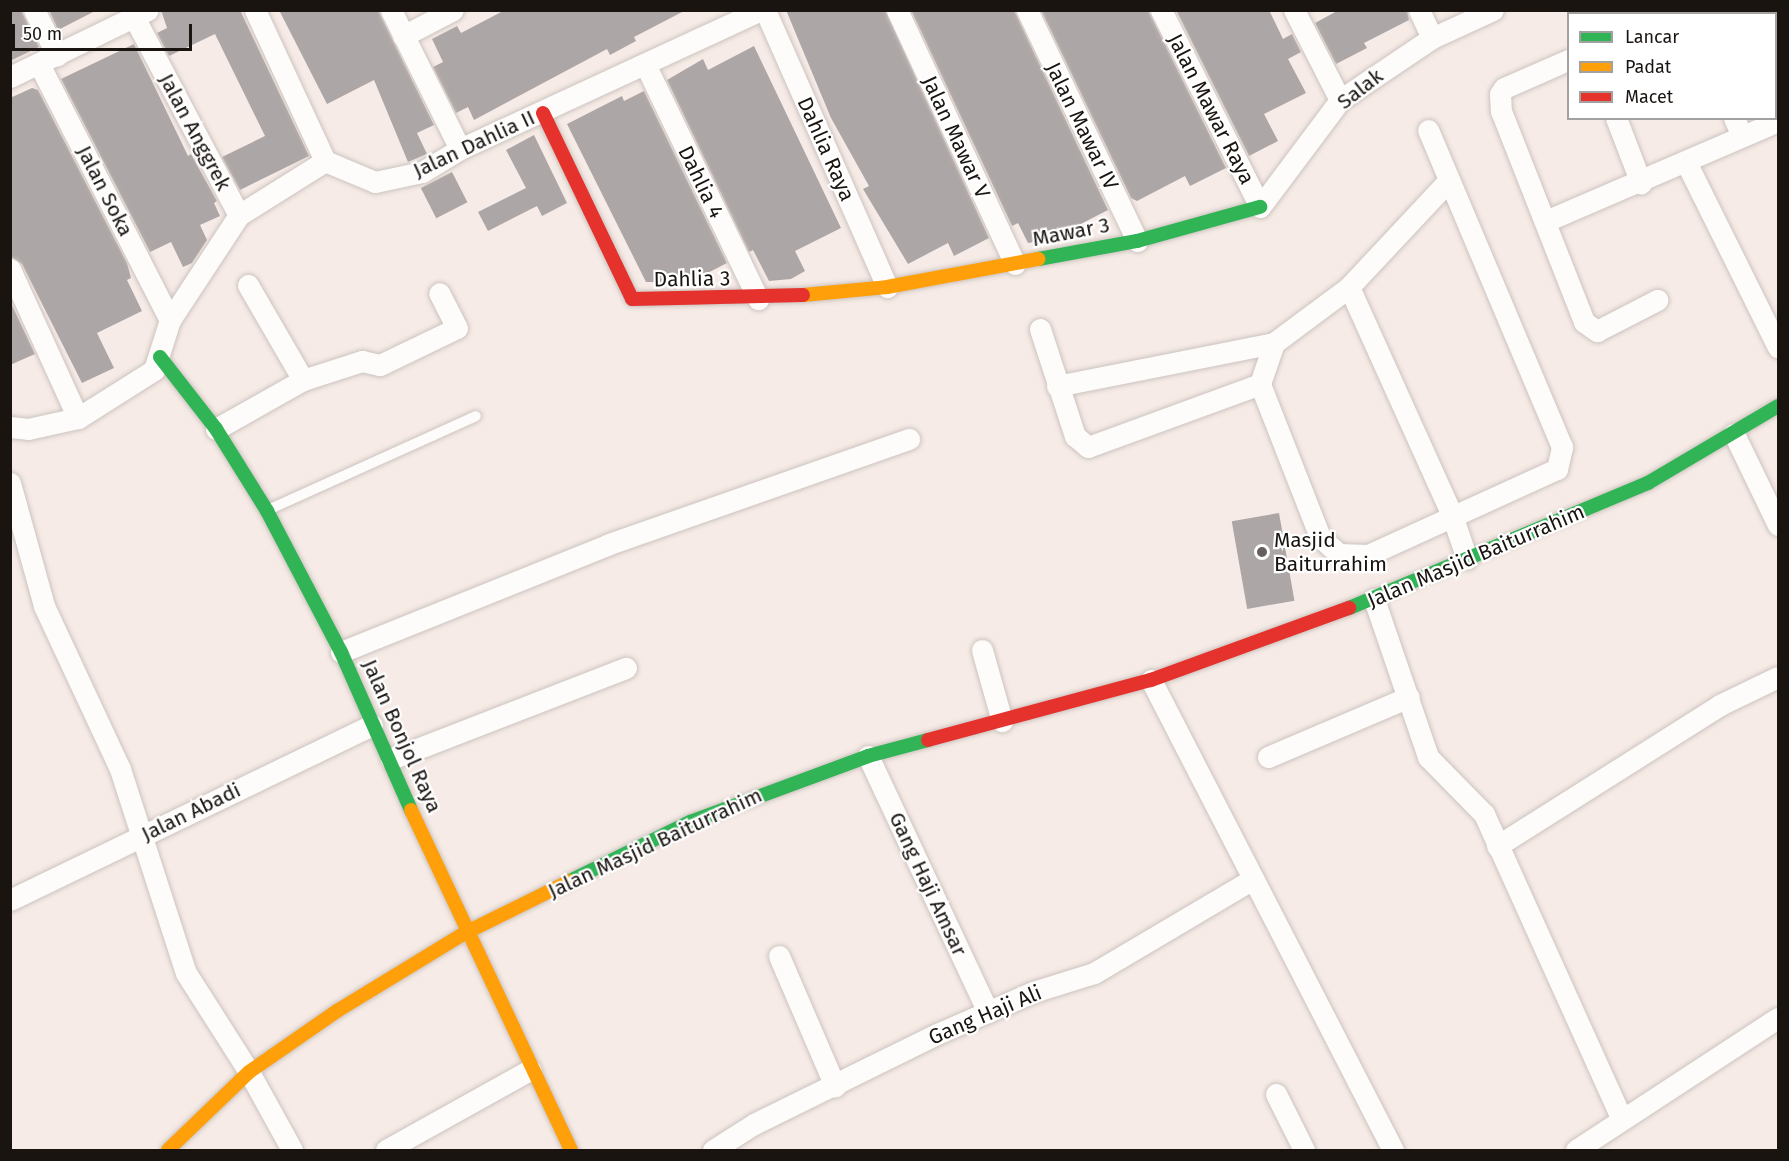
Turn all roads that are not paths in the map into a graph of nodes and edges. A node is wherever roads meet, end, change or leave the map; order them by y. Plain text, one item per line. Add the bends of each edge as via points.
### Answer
1 (34, 10) edge
2 (255, 10) edge
3 (391, 10) edge
4 (453, 10) edge
5 (763, 10) edge
6 (897, 10) edge
7 (1027, 10) edge
8 (1161, 10) edge
9 (1294, 10) edge
10 (1419, 10) edge
11 (1493, 10) edge
12 (141, 14) edge
13 (402, 36) junction
14 (1432, 38) junction
15 (48, 59) junction
16 (1567, 61) edge
17 (645, 64) junction
18 (10, 77) edge
19 (1340, 100) junction
20 (543, 113) junction
21 (1617, 120) edge
22 (1779, 121) edge
23 (1738, 127) edge
24 (1428, 130) dead end
25 (460, 149) junction
26 (325, 161) junction
27 (1686, 162) junction
28 (1449, 180) junction
29 (1641, 183) junction
30 (1260, 207) junction
31 (239, 215) junction
32 (1546, 221) junction
33 (1137, 241) junction
34 (1015, 264) junction
35 (10, 269) edge
36 (248, 285) dead end
37 (886, 287) junction
38 (1349, 288) junction
39 (439, 293) dead end
40 (758, 299) junction
41 (1657, 300) dead end
42 (170, 320) junction
43 (1040, 329) dead end
44 (1274, 344) junction
45 (1779, 347) edge
46 (160, 357) junction
47 (303, 380) junction
48 (1260, 384) junction
49 (1057, 386) junction
50 (1779, 406) edge
51 (476, 416) dead end
52 (78, 418) junction
53 (10, 428) edge
54 (216, 429) junction
55 (1734, 434) junction
56 (909, 439) dead end
57 (10, 483) edge
58 (267, 511) junction
59 (1452, 515) junction
60 (1779, 525) edge
61 (1467, 559) junction
62 (1374, 599) junction
63 (982, 650) dead end
64 (341, 652) junction
65 (626, 668) dead end
66 (1779, 677) edge
67 (1151, 680) junction
68 (1409, 697) junction
69 (1002, 721) junction
70 (372, 725) junction
71 (868, 756) junction
72 (1268, 757) dead end
73 (391, 759) junction
74 (142, 835) junction
75 (1497, 846) junction
76 (1253, 879) junction
77 (10, 900) edge
78 (465, 933) junction
79 (779, 956) dead end
80 (988, 1012) junction
81 (1779, 1018) edge
82 (530, 1070) junction
83 (249, 1072) junction
84 (835, 1086) junction
85 (1276, 1094) dead end
86 (1622, 1119) junction
87 (168, 1150) edge
88 (292, 1150) edge
89 (386, 1150) edge
90 (571, 1150) edge
91 (714, 1150) edge
92 (1304, 1150) edge
93 (1393, 1150) edge
94 (1576, 1150) edge

1 - 15 street, Jalan Soka
2 - 26 street
3 - 13 street
4 - 13 street
5 - 17 street, Jalan Dahlia II
5 - 37 street, Dahlia Raya
6 - 34 street, Jalan Mawar V
7 - 33 street, Jalan Mawar IV
8 - 30 street, Jalan Mawar Raya
9 - 19 street
10 - 14 street
11 - 14 street, Salak
12 - 15 street
12 - 31 street, Jalan Anggrek
13 - 25 street
14 - 19 street, Salak
15 - 18 street
15 - 42 street, Jalan Soka
16 - 32 street via 1512,83 1500,94 1501,111
17 - 20 street, Jalan Dahlia II
17 - 40 street, Dahlia 4
19 - 30 street, Salak
20 - 25 street, Jalan Dahlia II
20 - 40 street, Dahlia 3 via 632,299
21 - 29 street
22 - 23 street
23 - 27 street
24 - 28 street
25 - 26 street, Jalan Dahlia II via 422,172 375,182
26 - 31 street
27 - 29 street
27 - 45 street
28 - 38 street
28 - 59 street via 1563,451 1551,474
29 - 32 street
30 - 33 street, Mawar 3
31 - 42 street
32 - 41 street via 1578,311 1590,329 1597,331
33 - 34 street, Mawar 3
34 - 37 street, Mawar 3
35 - 52 street
36 - 47 street
37 - 40 street, Dahlia 3
38 - 44 street
38 - 59 street
39 - 47 street via 457,328 380,365 362,361
42 - 46 street
43 - 49 street
44 - 48 street
44 - 49 street
46 - 52 street via 154,370
46 - 54 street, Jalan Bonjol Raya
47 - 54 street
48 - 49 street via 1088,447 1075,436
48 - 59 street via 1320,537 1329,548 1361,557
50 - 55 street, Jalan Masjid Baiturrahim
51 - 58 lane
52 - 53 street via 28,429
54 - 58 street, Jalan Bonjol Raya
55 - 60 street
55 - 61 street, Jalan Masjid Baiturrahim via 1648,483
56 - 64 street via 609,544
57 - 74 street via 44,606 120,769
58 - 64 street, Jalan Bonjol Raya
59 - 61 street
61 - 62 street, Jalan Masjid Baiturrahim
62 - 67 street, Jalan Masjid Baiturrahim
62 - 68 street
63 - 69 street
64 - 70 street, Jalan Bonjol Raya
65 - 73 street
66 - 75 street via 1720,705
67 - 69 street, Jalan Masjid Baiturrahim via 1089,692
67 - 76 street
68 - 72 street
68 - 75 street via 1431,763 1478,803
69 - 71 street, Jalan Masjid Baiturrahim
70 - 73 street, Jalan Bonjol Raya
70 - 74 street, Jalan Abadi
71 - 78 street, Jalan Masjid Baiturrahim via 690,822
71 - 80 street, Gang Haji Amsar
73 - 78 street, Jalan Bonjol Raya
74 - 77 street, Jalan Abadi
74 - 83 street via 186,973
75 - 86 street
76 - 80 street, Gang Haji Ali via 1094,973
76 - 93 street
78 - 82 street, Jalan Bonjol Raya
78 - 83 street
79 - 84 street
80 - 84 street, Gang Haji Ali
81 - 86 street
82 - 89 street
82 - 90 street, Jalan Bonjol Raya
83 - 87 street
83 - 88 street
84 - 91 street, Gang Haji Ali via 754,1124
85 - 92 street
86 - 94 street

